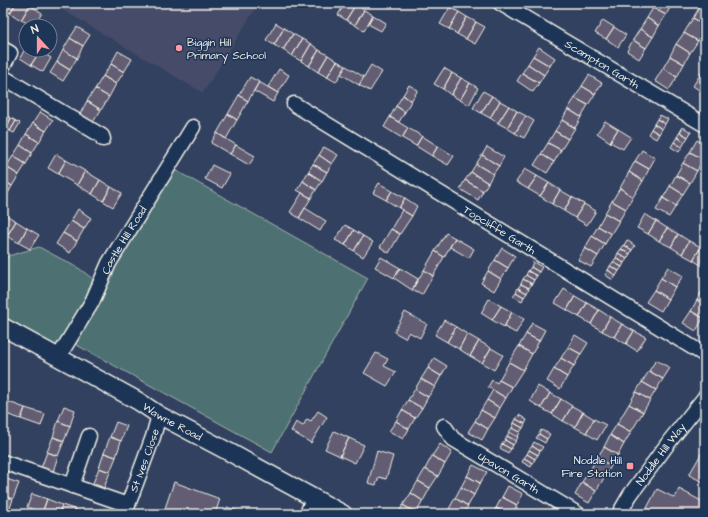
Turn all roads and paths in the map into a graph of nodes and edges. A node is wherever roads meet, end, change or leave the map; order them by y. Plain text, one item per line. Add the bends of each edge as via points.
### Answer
1 (500, 3) edge
2 (3, 49) edge
3 (3, 66) edge
4 (3, 77) edge
5 (294, 104) dead end
6 (705, 124) edge
7 (193, 127) dead end
8 (103, 138) dead end
9 (3, 327) edge
10 (705, 355) edge
11 (59, 356) junction
12 (705, 397) edge
13 (159, 415) junction
14 (444, 426) dead end
15 (89, 436) dead end
16 (3, 462) edge
17 (72, 486) junction
18 (313, 498) junction
19 (126, 510) edge
20 (307, 514) edge
21 (343, 514) edge
22 (578, 514) edge
23 (619, 514) edge

1 - 6 street, Scampton Garth
2 - 3 street via 10,53
4 - 8 street
5 - 10 street, Topcliffe Garth
7 - 11 street, Castle Hill Road via 109,263 92,302
9 - 11 street, Wawne Road
11 - 13 street, Wawne Road
12 - 23 street, Noddle Hill Way via 630,495
13 - 18 street, Wawne Road
13 - 19 street, St Ives Close
14 - 22 street, Upavon Garth via 460,442
15 - 17 street
16 - 17 street, St Ives Close
17 - 19 street, St Ives Close
18 - 20 street
18 - 21 street, Wawne Road

